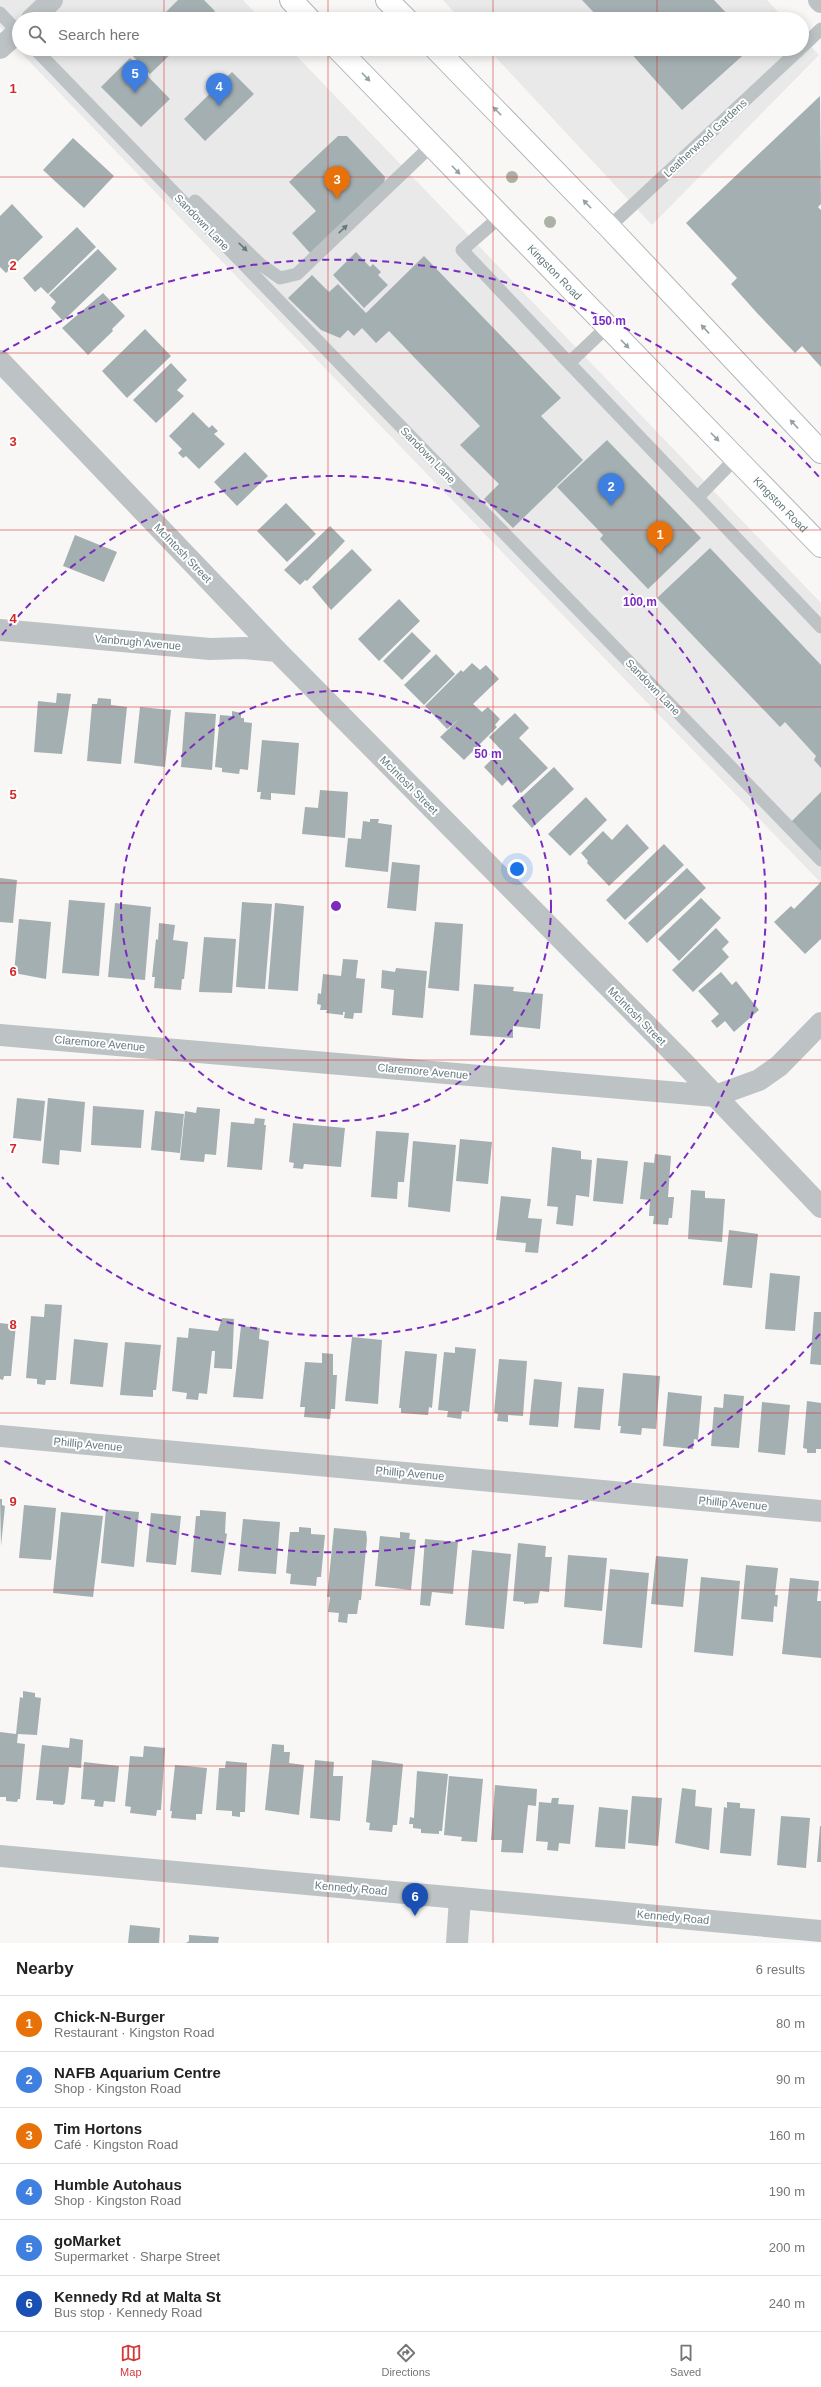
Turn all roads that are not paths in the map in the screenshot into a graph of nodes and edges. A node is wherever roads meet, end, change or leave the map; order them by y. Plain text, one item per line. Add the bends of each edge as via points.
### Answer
1 (52, 0) edge
2 (291, 0) edge
3 (388, 0) edge
4 (819, 0) edge
5 (821, 2) edge
6 (40, 12) edge
7 (302, 12) edge
8 (399, 12) edge
9 (0, 13) edge
10 (12, 22) edge
11 (821, 29) edge
12 (12, 38) edge
13 (809, 40) edge
14 (0, 48) edge
15 (42, 56) edge
16 (345, 56) edge
17 (443, 56) edge
18 (792, 56) edge
19 (432, 145) junction
20 (195, 201) dead end
21 (501, 216) junction
22 (609, 227) junction
23 (608, 326) junction
24 (0, 361) edge
25 (569, 362) junction
26 (821, 452) edge
27 (736, 458) junction
28 (698, 497) junction
29 (821, 546) edge
30 (819, 620) edge
31 (0, 630) edge
32 (277, 651) junction
33 (821, 860) edge
34 (821, 1023) edge
35 (0, 1035) edge
36 (715, 1096) junction
37 (821, 1208) edge
38 (0, 1436) edge
39 (821, 1511) edge
40 (0, 1856) edge
41 (460, 1898) junction
42 (821, 1931) edge
43 (457, 1943) edge

1 - 6 street
2 - 7 main road
3 - 8 main road
4 - 5 street
9 - 10 lane
11 - 13 lane
12 - 14 street
15 - 33 lane, Sandown Lane
16 -> 19 main road, Kingston Road
22 -> 17 main road
18 - 22 lane, Leatherwood Gardens
20 -> 19 lane via 260,264 280,278 297,274
19 -> 21 main road, Kingston Road
21 - 23 main road, Kingston Road
21 - 25 lane via 462,250
26 -> 22 main road
23 - 25 lane
23 -> 27 main road, Kingston Road
24 - 32 street, McIntosh Street
25 - 28 lane
27 - 28 lane
27 - 29 main road, Kingston Road
28 - 30 lane
31 - 32 street, Vanbrugh Avenue via 210,649 244,648
32 - 36 street, McIntosh Street
34 - 36 street, Claremore Avenue via 779,1066 759,1080
35 - 36 street, Claremore Avenue
36 - 37 street, McIntosh Street
38 - 39 street, Phillip Avenue
40 - 41 street, Kennedy Road
41 - 42 street, Kennedy Road
41 - 43 street

